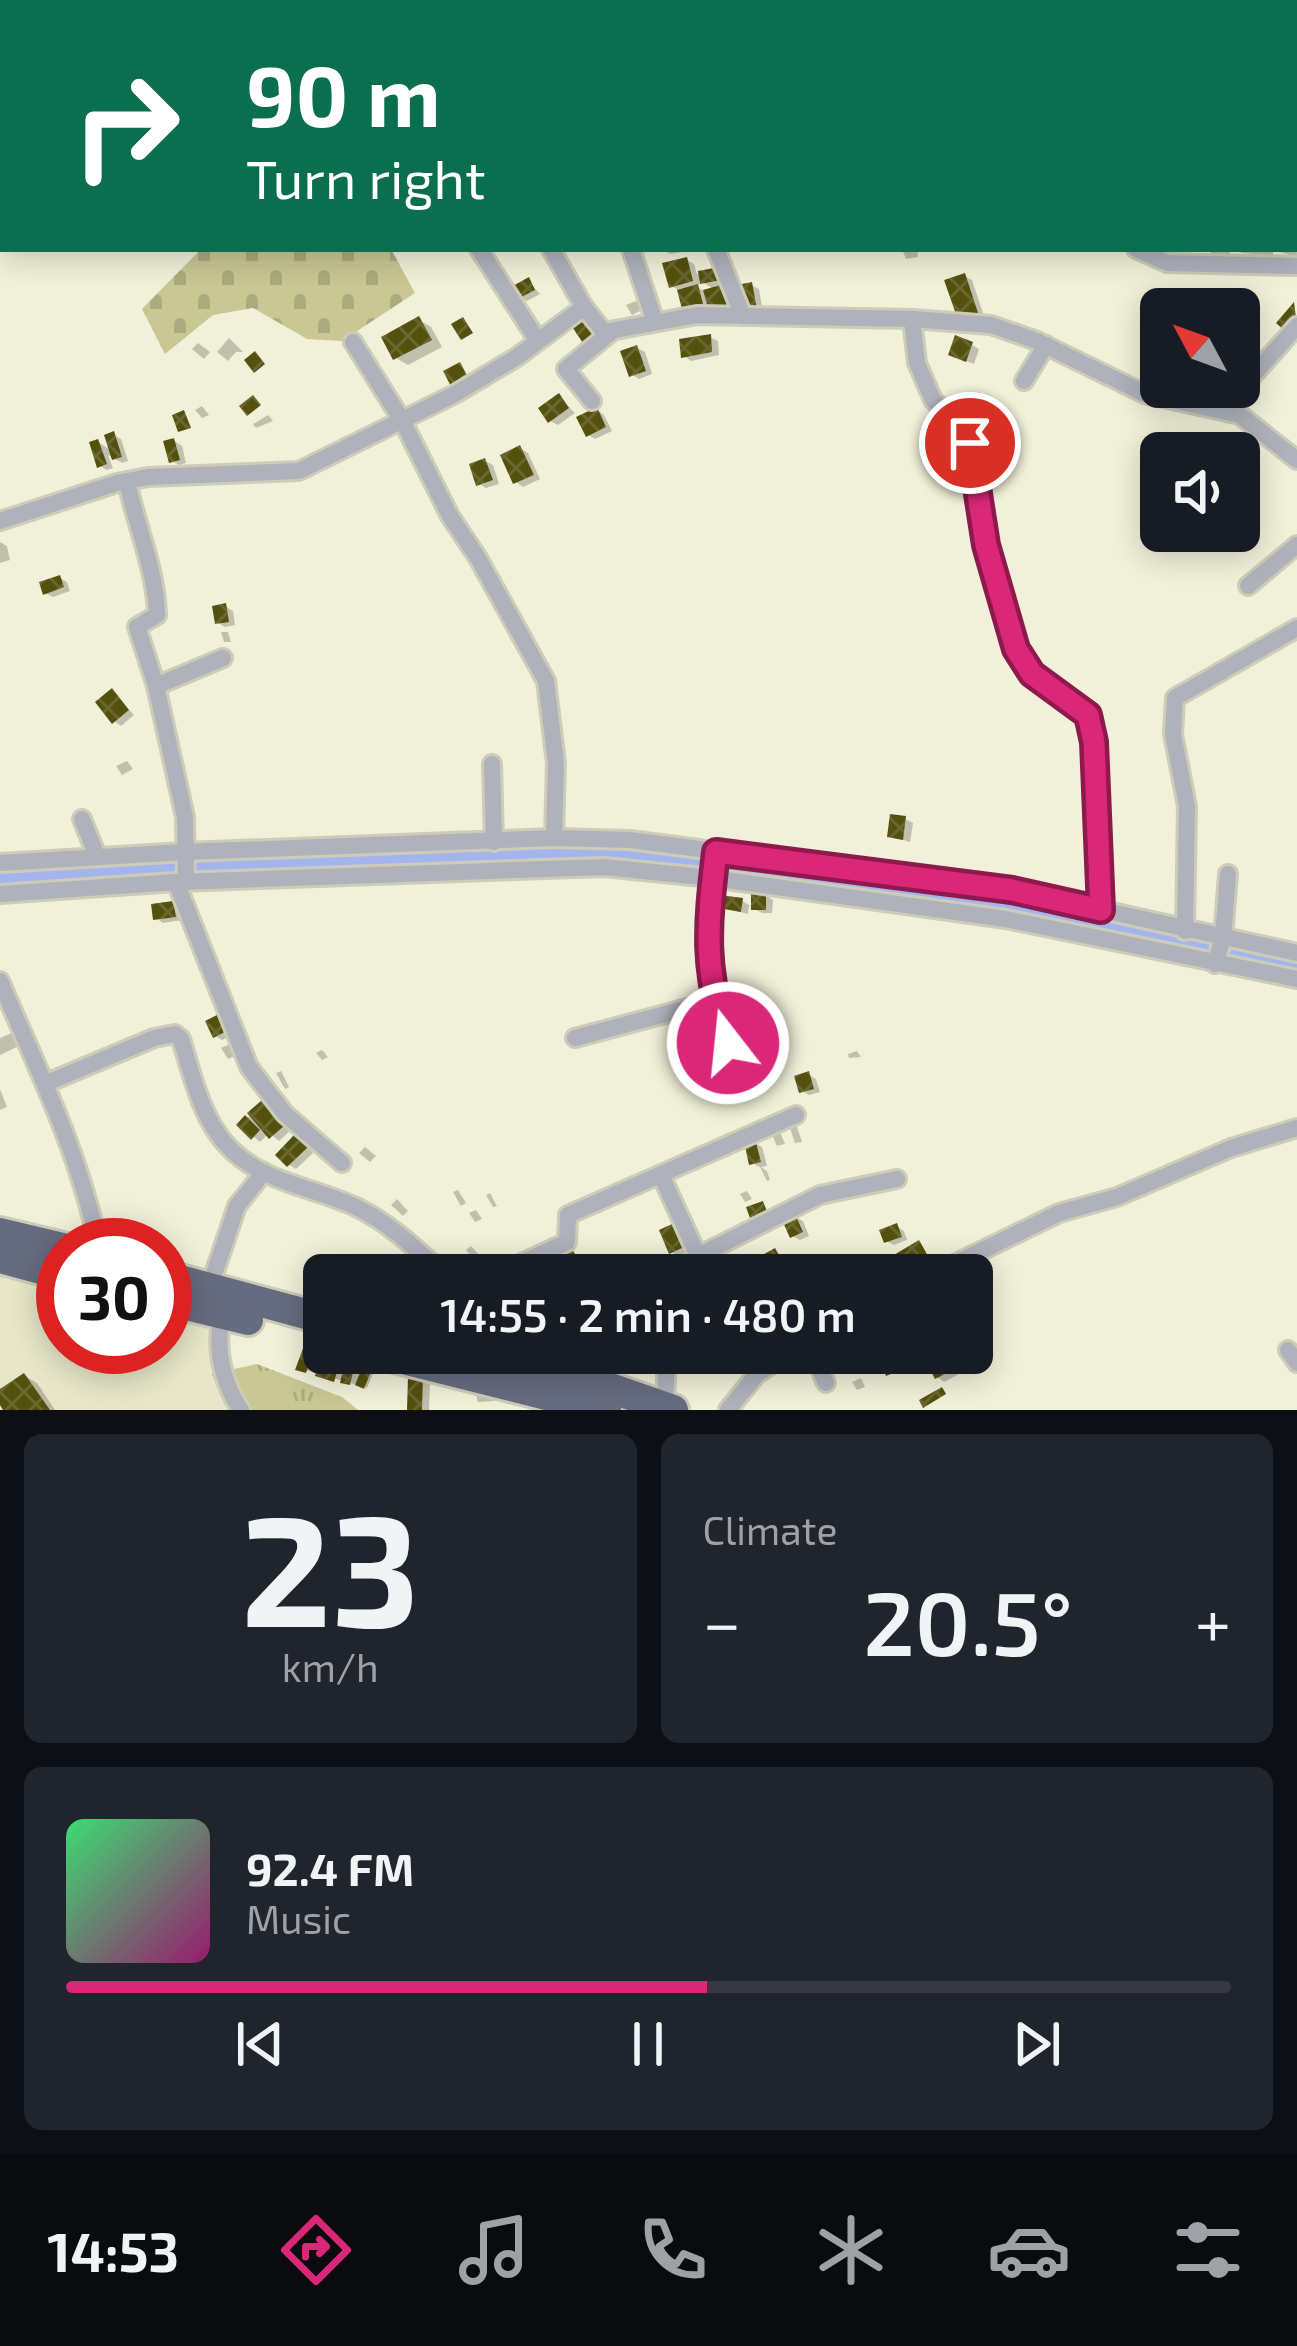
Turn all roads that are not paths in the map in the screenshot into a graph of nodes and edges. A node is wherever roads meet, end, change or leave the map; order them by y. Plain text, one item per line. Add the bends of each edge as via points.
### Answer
1 (481, 252) edge
2 (553, 252) edge
3 (632, 252) edge
4 (717, 252) edge
5 (1143, 252) edge
6 (1297, 266) edge
7 (584, 307) junction
8 (743, 316) junction
9 (912, 320) junction
10 (656, 322) junction
11 (1297, 326) edge
12 (610, 333) junction
13 (538, 341) junction
14 (353, 342) dead end
15 (1046, 346) junction
16 (1024, 381) dead end
17 (592, 401) dead end
18 (1223, 410) junction
19 (403, 422) junction
20 (1297, 460) edge
21 (127, 481) junction
22 (0, 520) edge
23 (1297, 545) edge
24 (1248, 586) dead end
25 (1297, 628) edge
26 (223, 658) dead end
27 (156, 686) junction
28 (492, 764) dead end
29 (82, 819) dead end
30 (554, 838) junction
31 (494, 842) junction
32 (97, 856) junction
33 (0, 863) edge
34 (714, 865) junction
35 (183, 871) junction
36 (1228, 874) dead end
37 (0, 894) edge
38 (1008, 905) junction
39 (1101, 910) junction
40 (1185, 931) junction
41 (1151, 938) junction
42 (1219, 952) junction
43 (1297, 953) edge
44 (1297, 979) edge
45 (0, 981) edge
46 (714, 1001) junction
47 (575, 1038) dead end
48 (46, 1083) junction
49 (741, 1084) dead end
50 (796, 1115) dead end
51 (1297, 1128) edge
52 (342, 1162) dead end
53 (264, 1172) junction
54 (661, 1174) junction
55 (896, 1180) dead end
56 (91, 1218) edge
57 (0, 1233) edge
58 (36, 1242) edge
59 (422, 1254) edge
60 (541, 1254) edge
61 (697, 1254) edge
62 (702, 1254) edge
63 (975, 1254) edge
64 (0, 1258) edge
65 (36, 1268) edge
66 (192, 1290) edge
67 (192, 1301) edge
68 (215, 1302) junction
69 (303, 1315) edge
70 (303, 1332) edge
71 (463, 1374) edge
72 (554, 1374) edge
73 (668, 1374) edge
74 (757, 1374) edge
75 (822, 1374) edge
76 (826, 1384) dead end
77 (669, 1409) edge
78 (241, 1410) edge
79 (606, 1410) edge
80 (728, 1410) edge

1 - 13 street
2 - 7 street
3 - 10 street
4 - 8 street
5 - 6 street via 1167,263
7 - 12 street
7 - 13 street
8 - 9 street
8 - 10 street
9 - 15 street via 991,326
9 - 39 street via 928,390 971,446 986,545 1016,649 1032,674 1088,715
10 - 12 street
11 - 18 street
12 - 17 street via 566,369
13 - 19 street
14 - 19 street
15 - 16 street
15 - 18 street via 1145,394
18 - 20 street
19 - 21 street via 299,471
19 - 30 street via 546,681
21 - 22 street
21 - 27 street via 155,587 157,615 137,627
23 - 24 street
25 - 40 street via 1175,698 1187,806
26 - 27 street
27 - 35 street via 182,798
28 - 31 street
29 - 32 street
30 - 31 street
30 - 34 street via 630,840
31 - 35 street
32 - 33 street
32 - 35 street
34 - 35 street
34 - 38 street
34 - 38 street
34 - 46 street via 707,938
35 - 37 street
35 - 52 street via 249,1067 285,1114
36 - 42 street
38 - 39 street
38 - 41 street
39 - 41 street
40 - 41 street
40 - 42 street
41 - 42 street
42 - 43 street
42 - 44 street
45 - 48 street
46 - 47 street
46 - 49 street
48 - 53 street via 175,1034 225,1142
48 - 56 street
50 - 54 street
51 - 63 street via 1059,1213
53 - 59 street via 363,1210
53 - 68 street via 226,1228
54 - 60 street via 568,1215 567,1242
54 - 61 street
55 - 62 street via 820,1195
57 - 58 highway
64 - 65 highway
66 - 68 highway
67 - 68 highway
68 - 69 highway
68 - 70 highway
68 - 78 street via 222,1369
71 - 79 highway
72 - 77 highway
73 - 77 street
74 - 80 street
75 - 76 street

